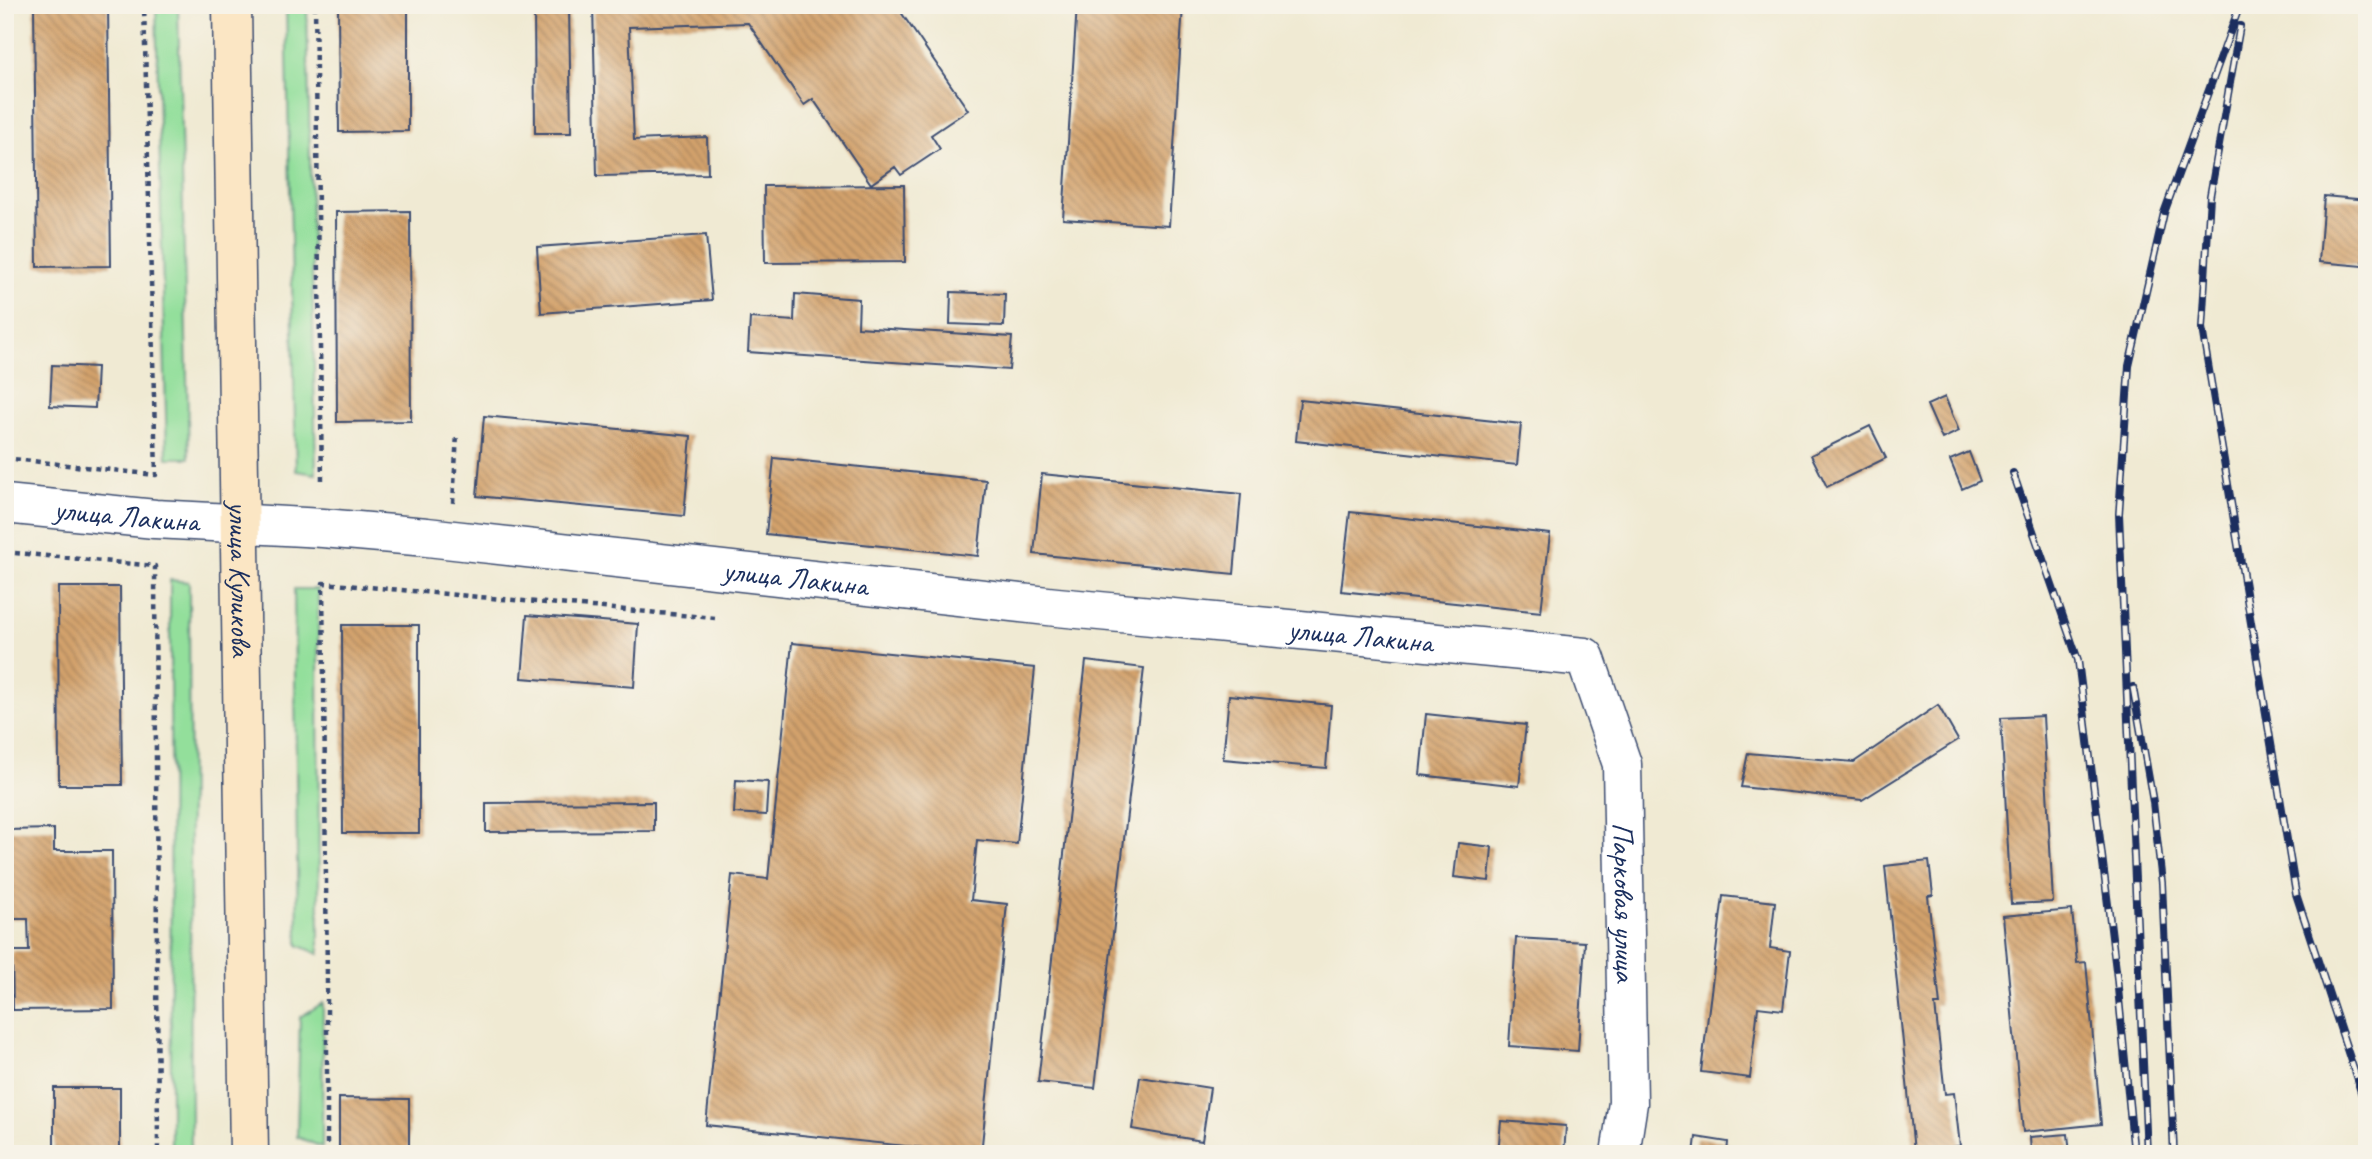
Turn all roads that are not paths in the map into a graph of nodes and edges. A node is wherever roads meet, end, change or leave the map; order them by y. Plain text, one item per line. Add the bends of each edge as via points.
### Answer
1 (232, 5) edge
2 (5, 504) edge
3 (239, 523) junction
4 (1584, 657) joint
5 (249, 1154) edge
6 (1620, 1154) edge

1 - 3 main road, улица Куликова
2 - 3 street, улица Лакина
3 - 4 street, улица Лакина via 451,540 1057,607
3 - 5 main road, улица Куликова
4 - 6 street, Парковая улица via 1622,764 1628,1102

